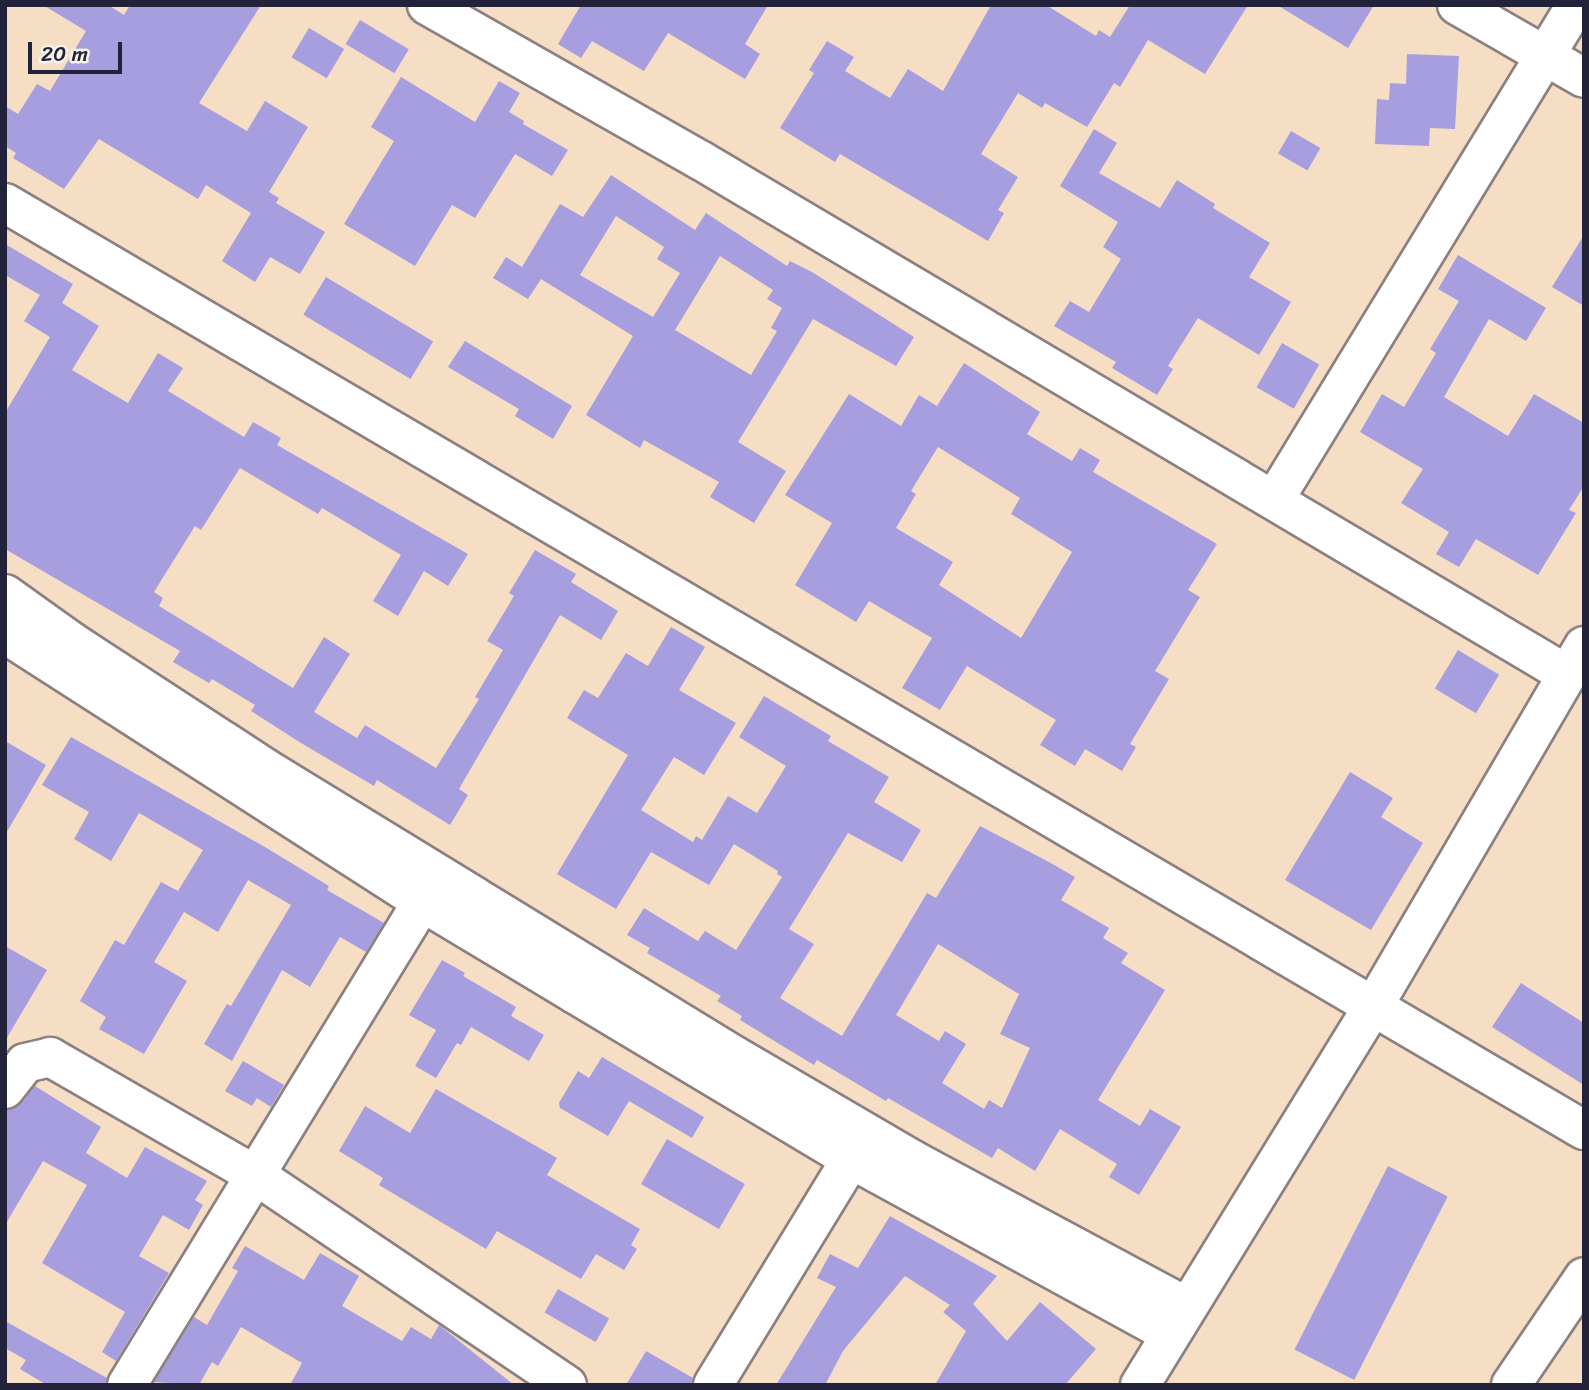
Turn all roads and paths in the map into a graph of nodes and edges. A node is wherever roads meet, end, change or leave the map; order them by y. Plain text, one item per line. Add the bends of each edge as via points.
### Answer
1 (427, 5) edge
2 (1457, 5) edge
3 (1576, 5) edge
4 (1545, 55) junction
5 (1584, 79) edge
6 (5, 203) edge
7 (1274, 500) junction
8 (8, 611) edge
9 (1575, 660) edge
10 (422, 902) junction
11 (1373, 1007) junction
12 (5, 1089) edge
13 (1584, 1130) edge
14 (851, 1159) junction
15 (257, 1176) junction
16 (1584, 1277) edge
17 (1178, 1321) junction
18 (127, 1385) edge
19 (567, 1385) edge
20 (713, 1385) edge
21 (1140, 1385) edge
22 (1511, 1385) edge

1 - 7 street via 712,167
2 - 4 street
3 - 4 street
4 - 5 street
4 - 7 street
6 - 11 street
7 - 9 street
8 - 10 street
8 - 17 street via 72,642 265,768
9 - 11 street
10 - 14 street
10 - 15 street
11 - 13 street
11 - 17 street
12 - 15 street via 25,1063 50,1057
14 - 17 street
14 - 20 street
15 - 18 street
15 - 19 street
16 - 22 street
17 - 21 street

